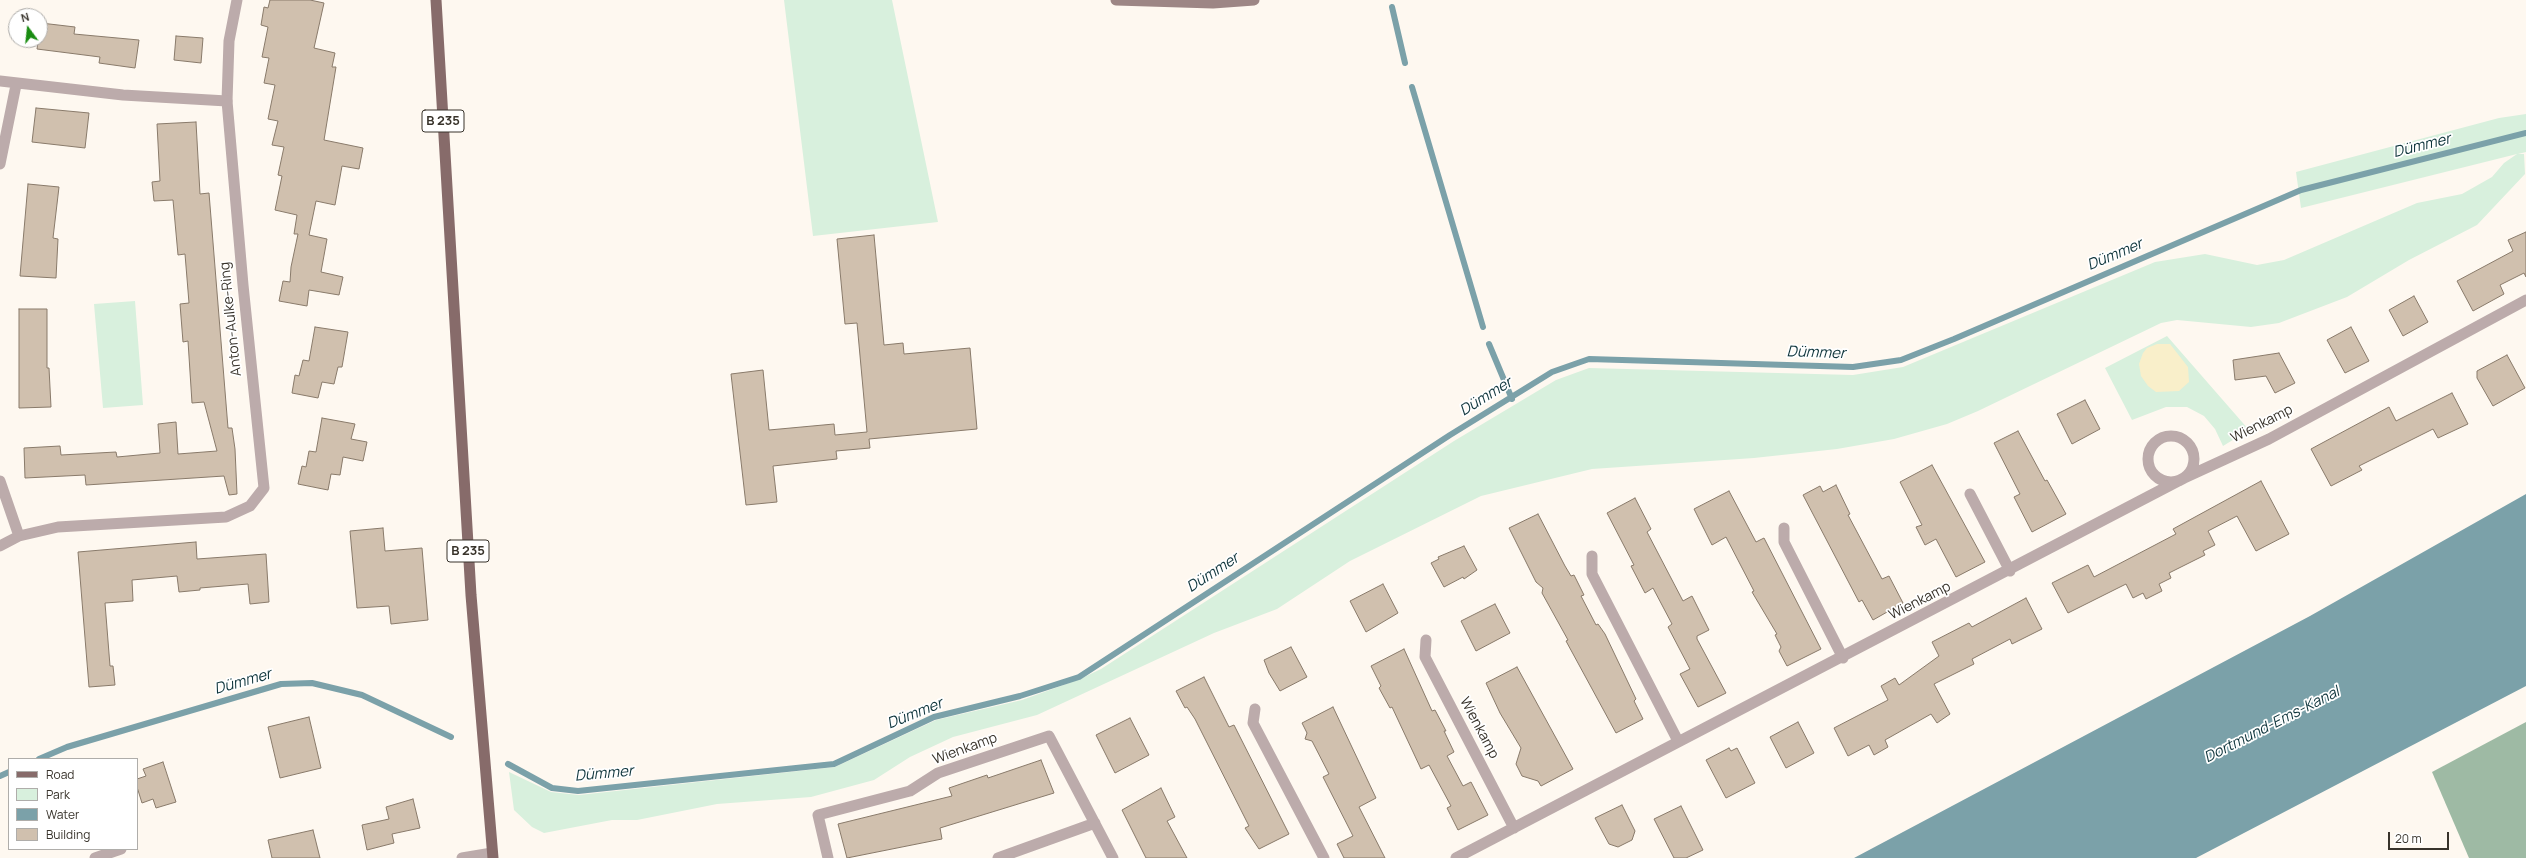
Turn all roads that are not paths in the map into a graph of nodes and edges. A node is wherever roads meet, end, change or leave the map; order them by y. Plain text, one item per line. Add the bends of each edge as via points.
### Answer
1 (237, 0) edge
2 (436, 0) edge
3 (1116, 0) edge
4 (1254, 0) edge
5 (0, 81) edge
6 (16, 85) junction
7 (227, 101) junction
8 (0, 164) edge
9 (2526, 300) edge
10 (2182, 479) junction
11 (0, 481) edge
12 (1970, 494) dead end
13 (1784, 528) dead end
14 (19, 536) junction
15 (0, 546) edge
16 (1592, 556) dead end
17 (2010, 571) junction
18 (1426, 640) dead end
19 (1843, 658) junction
20 (1255, 709) dead end
21 (1678, 741) junction
22 (1095, 823) junction
23 (1514, 828) junction
24 (117, 850) edge
25 (492, 855) edge
26 (95, 858) edge
27 (462, 858) edge
28 (828, 858) edge
29 (998, 858) edge
30 (1113, 858) edge
31 (1324, 858) edge
32 (1456, 858) edge

1 - 7 street, Anton-Aulke-Ring via 229,41
2 - 25 main road, B 235 via 471,595
3 - 4 main road via 1213,3
5 - 6 street
6 - 7 street
6 - 8 street
7 - 14 street, Anton-Aulke-Ring via 264,488 250,506 226,517 58,527
9 - 10 street, Wienkamp via 2269,439
10 - 10 street via 2189,474 2193,466 2191,448 2177,437 2159,440 2148,453 2151,471 2156,478 2164,482
10 - 17 street, Wienkamp
11 - 14 street
12 - 17 street
13 - 19 street via 1784,542
14 - 15 street, Anton-Aulke-Ring
16 - 21 street via 1592,574
17 - 19 street, Wienkamp
18 - 23 street, Wienkamp via 1425,657
19 - 21 street, Wienkamp
20 - 31 street via 1253,723
21 - 23 street, Wienkamp
22 - 28 street, Wienkamp via 1049,736 938,773 910,791 818,815
22 - 29 street
22 - 30 street, Wienkamp
23 - 32 street, Wienkamp
24 - 26 street
25 - 27 street

